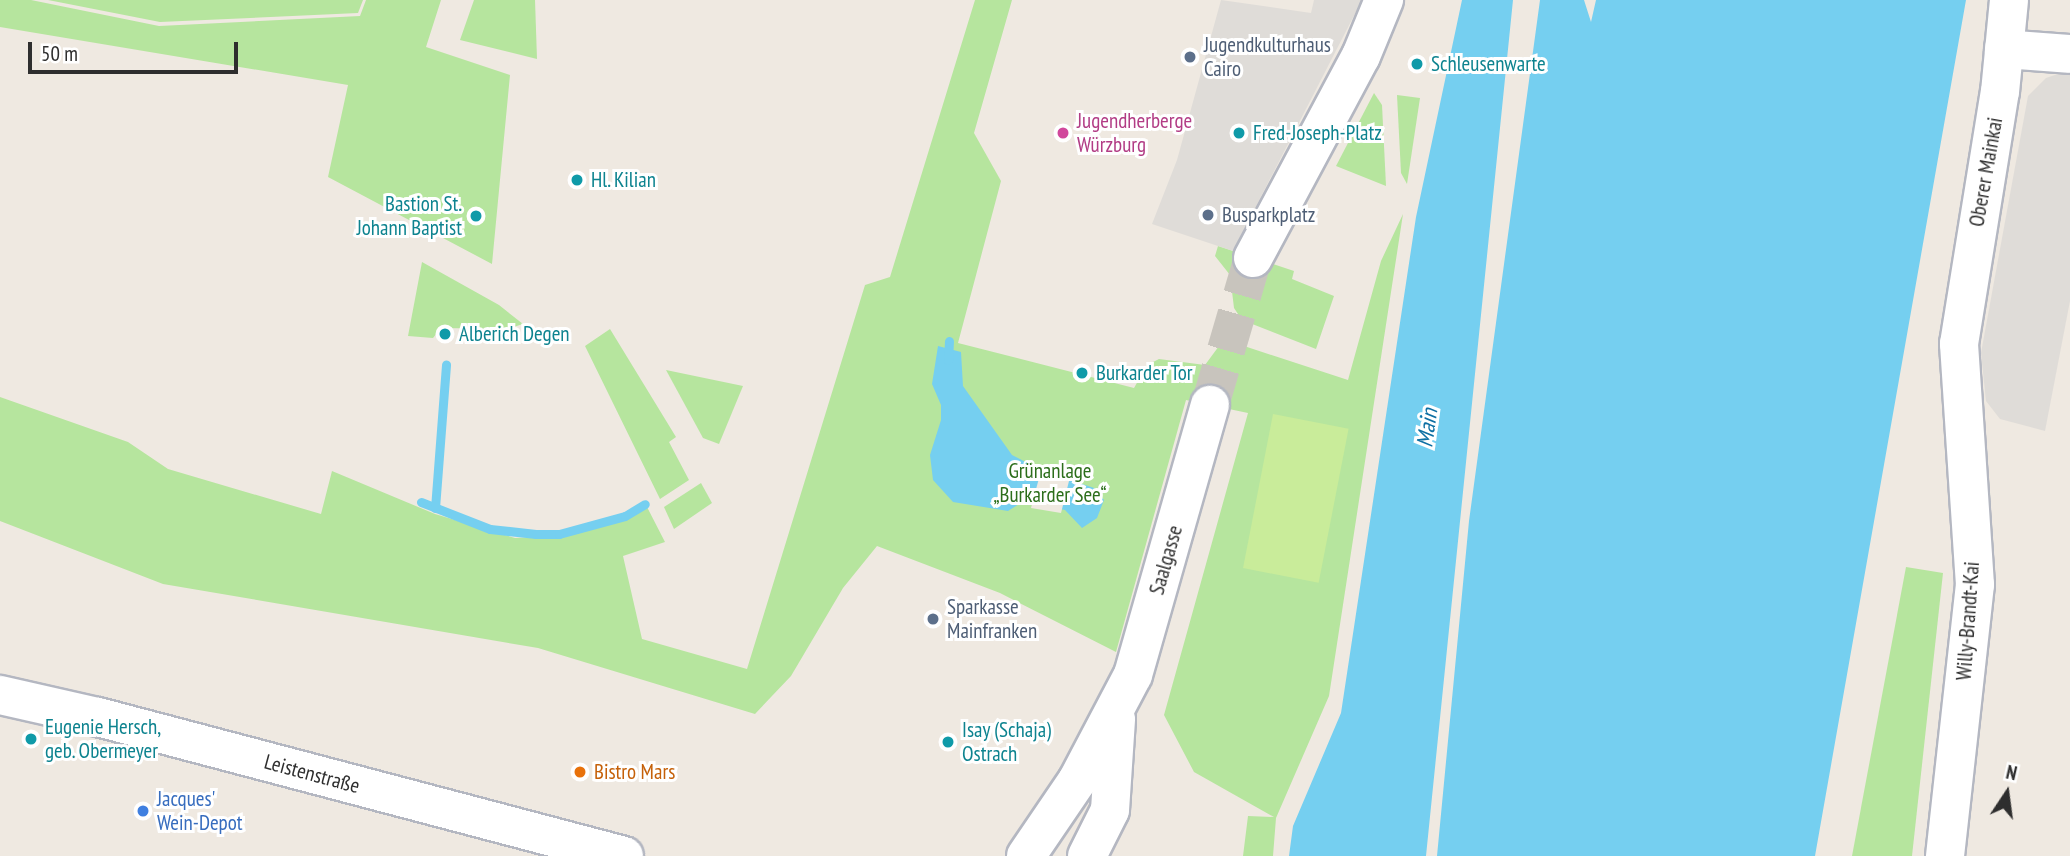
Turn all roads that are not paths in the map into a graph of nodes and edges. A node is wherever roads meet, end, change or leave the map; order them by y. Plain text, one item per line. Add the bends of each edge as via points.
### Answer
1 (1384, 0) edge
2 (2010, 0) edge
3 (2004, 49) junction
4 (2070, 54) edge
5 (1253, 258) tunnel mouth
6 (1959, 344) joint
7 (1210, 405) tunnel mouth
8 (0, 695) edge
9 (1116, 713) junction
10 (1113, 762) junction
11 (624, 856) edge
12 (1026, 856) edge
13 (1064, 856) edge
14 (1087, 856) edge
15 (1945, 856) edge

1 - 5 main road via 1361,56
2 - 3 main road, Oberer Mainkai
3 - 4 main road
3 - 6 main road, Oberer Mainkai
6 - 15 main road, Willy-Brandt-Kai via 1975,584
7 - 9 main road, Saalgasse via 1133,676
8 - 11 main road, Leistenstraße
9 - 10 main road
9 - 12 main road
10 - 13 main road
10 - 14 main road via 1111,810

